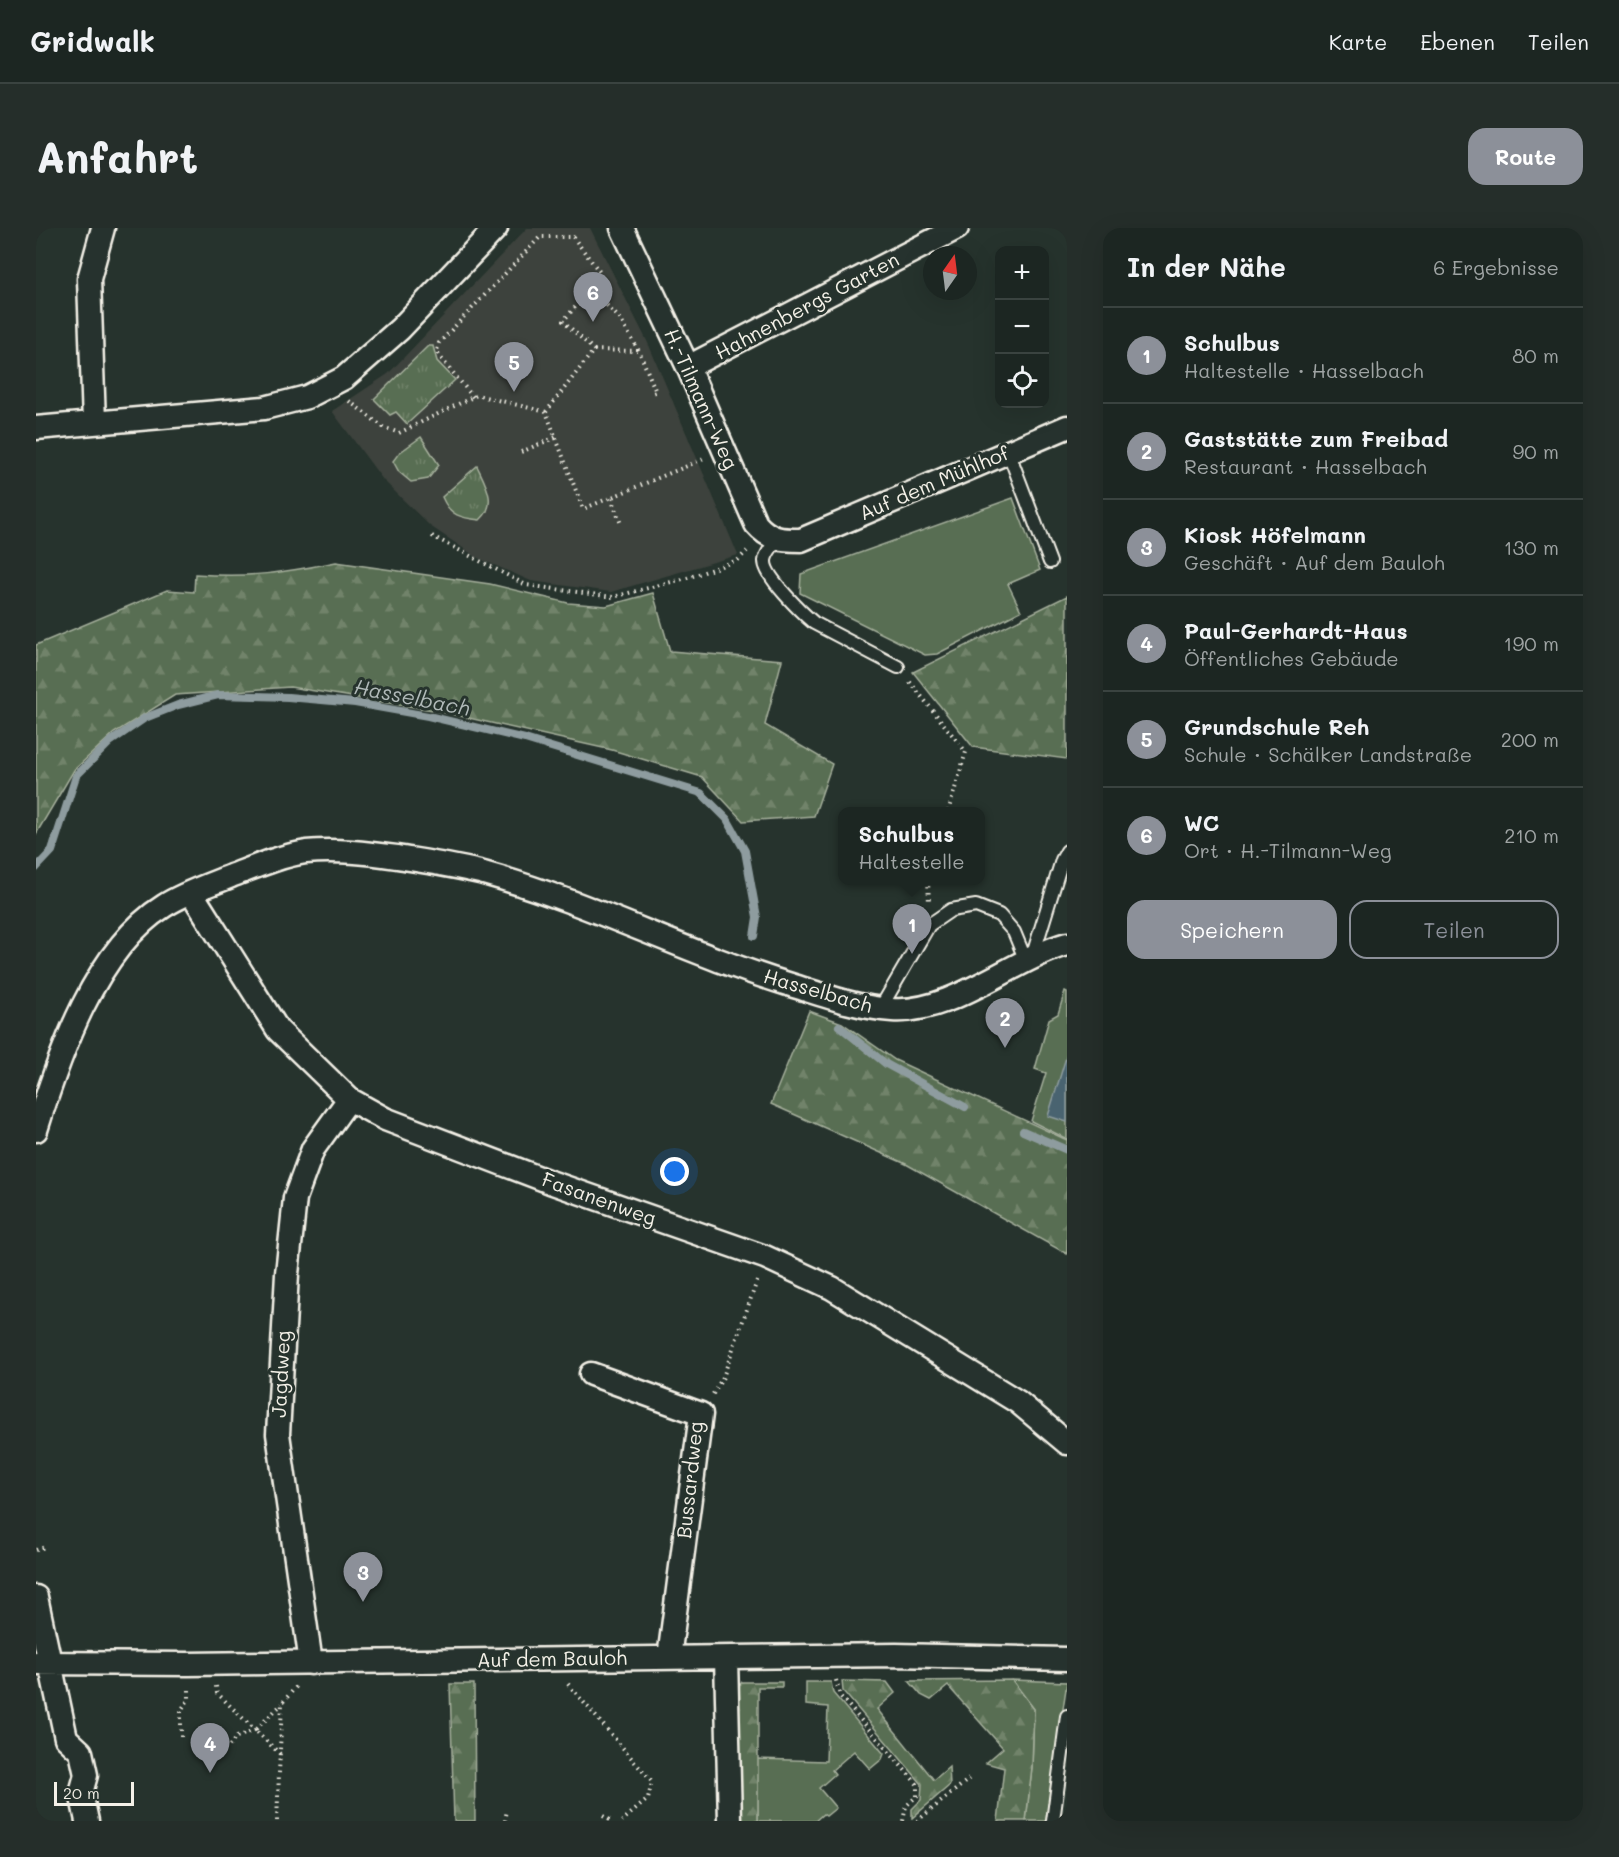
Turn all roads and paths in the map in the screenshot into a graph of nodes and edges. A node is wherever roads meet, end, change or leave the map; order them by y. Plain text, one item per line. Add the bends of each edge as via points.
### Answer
1 (103, 228) edge
2 (496, 228) edge
3 (622, 228) edge
4 (957, 228) edge
5 (591, 289) junction
6 (594, 350) junction
7 (639, 351) junction
8 (688, 367) junction
9 (650, 394) dead end
10 (473, 397) junction
11 (352, 404) dead end
12 (546, 412) junction
13 (94, 423) junction
14 (1067, 427) edge
15 (36, 428) edge
16 (556, 437) junction
17 (724, 451) junction
18 (1008, 451) junction
19 (521, 452) dead end
20 (611, 498) junction
21 (621, 524) dead end
22 (432, 536) dead end
23 (770, 537) junction
24 (1050, 562) dead end
25 (898, 667) joint
26 (950, 807) edge
27 (1067, 851) edge
28 (191, 892) junction
29 (1067, 944) edge
30 (1029, 959) junction
31 (879, 1009) junction
32 (349, 1099) junction
33 (36, 1130) edge
34 (765, 1257) junction
35 (591, 1374) dead end
36 (701, 1414) junction
37 (1067, 1443) edge
38 (45, 1547) dead end
39 (36, 1551) edge
40 (36, 1597) edge
41 (830, 1656) junction
42 (669, 1658) junction
43 (726, 1658) junction
44 (569, 1659) junction
45 (1067, 1659) edge
46 (43, 1663) edge
47 (304, 1663) junction
48 (188, 1664) junction
49 (217, 1693) dead end
50 (282, 1703) junction
51 (1067, 1716) edge
52 (255, 1730) junction
53 (181, 1737) dead end
54 (228, 1747) dead end
55 (280, 1754) junction
56 (969, 1779) dead end
57 (507, 1810) dead end
58 (603, 1816) dead end
59 (87, 1821) edge
60 (277, 1821) edge
61 (505, 1821) edge
62 (612, 1821) edge
63 (622, 1821) edge
64 (730, 1821) edge
65 (903, 1821) edge
66 (917, 1821) edge
67 (1053, 1821) edge

1 - 13 street via 89,279
2 - 13 street via 400,329 332,385 307,397 264,408
3 - 8 street, H.-Tilmann-Weg
4 - 8 street, Hahnenbergs Garten
5 - 6 path via 563,321
5 - 7 path via 620,319
5 - 10 path via 602,275 573,237 540,237 439,343 437,351 441,358
6 - 7 path
6 - 12 path
7 - 9 path via 656,392
8 - 17 street, H.-Tilmann-Weg
10 - 11 path via 399,433 383,427
10 - 12 path
12 - 16 path
13 - 15 street
14 - 18 street, Auf dem Mühlhof
16 - 19 path
16 - 20 path via 583,509
17 - 20 path
17 - 23 street, H.-Tilmann-Weg via 756,524
18 - 23 street, Auf dem Mühlhof via 801,540
18 - 24 lane
20 - 21 path
22 - 23 path via 526,585 613,597 738,560
23 - 25 lane via 766,570 802,614
25 - 26 path via 966,752
27 - 30 lane
28 - 31 street, Hasselbach via 277,858 307,852 344,852 439,863 520,885 766,978
28 - 32 street, Fasanenweg via 278,1030
28 - 33 street, Hasselbach via 163,907 129,936 106,969 80,1011 54,1072
29 - 30 street, Hasselbach
30 - 31 street, Hasselbach via 944,1000 908,1010
30 - 31 lane via 999,915 976,906 951,910 930,925
32 - 34 street, Fasanenweg via 385,1119 550,1182
32 - 47 street, Jagdweg via 313,1149 295,1198 287,1274 278,1434
34 - 36 path via 723,1377
34 - 37 street, Fasanenweg via 832,1287 1018,1402
35 - 36 street, Bussardweg
36 - 42 street, Bussardweg
38 - 39 path
40 - 46 street
41 - 43 street, Auf dem Bauloh
41 - 45 street, Auf dem Bauloh
41 - 65 path via 840,1696 916,1784 917,1796 906,1806
42 - 43 street, Auf dem Bauloh
42 - 44 street, Auf dem Bauloh
43 - 64 street
44 - 47 street, Auf dem Bauloh
44 - 63 path via 568,1685 652,1782 648,1799
46 - 48 street, Auf dem Bauloh
46 - 59 street via 66,1738 81,1752 86,1775 81,1794
47 - 48 street, Auf dem Bauloh
47 - 50 path via 298,1686
48 - 53 path via 189,1699 181,1710
49 - 52 path
50 - 52 path
50 - 55 path
51 - 67 lane
52 - 54 path via 237,1737
52 - 55 path
55 - 60 path
56 - 66 path
57 - 61 path
58 - 62 path

